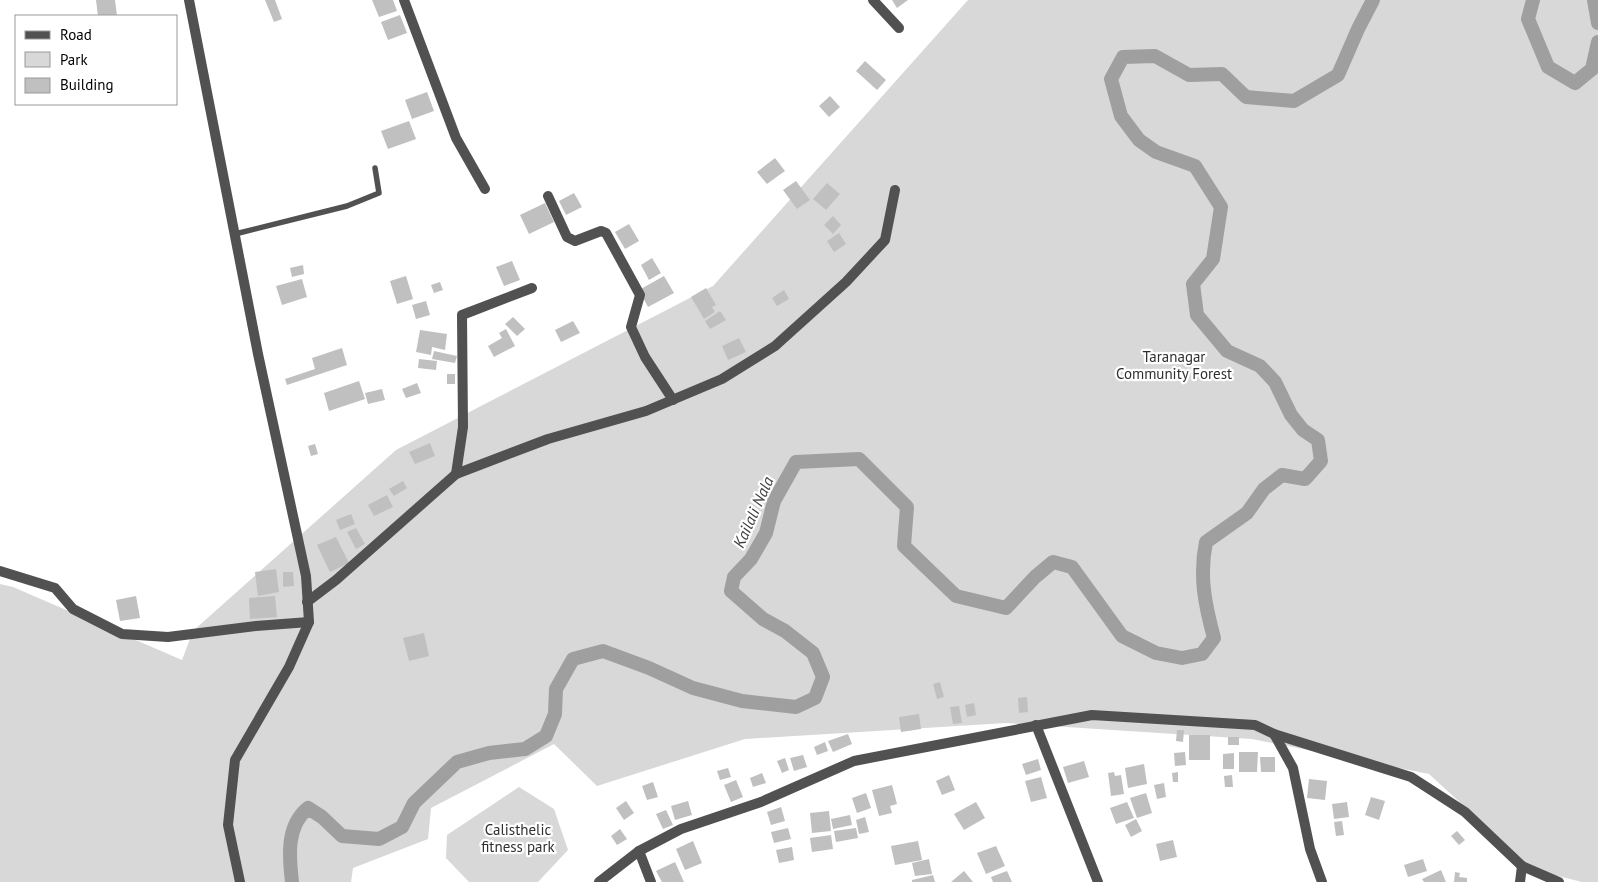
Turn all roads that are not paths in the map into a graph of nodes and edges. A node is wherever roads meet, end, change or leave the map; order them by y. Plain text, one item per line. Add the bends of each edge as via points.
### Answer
1 (189, 0) edge
2 (404, 0) edge
3 (873, 0) edge
4 (899, 28) dead end
5 (375, 168) dead end
6 (485, 189) dead end
7 (895, 190) dead end
8 (548, 196) dead end
9 (235, 234) junction
10 (532, 288) dead end
11 (673, 400) junction
12 (456, 474) junction
13 (0, 571) edge
14 (307, 602) junction
15 (309, 622) junction
16 (1036, 725) junction
17 (1274, 734) junction
18 (639, 851) junction
19 (1522, 866) junction
20 (240, 882) edge
21 (599, 882) edge
22 (651, 882) edge
23 (1098, 882) edge
24 (1322, 882) edge
25 (1520, 882) edge
26 (1559, 882) edge

1 - 9 street
2 - 6 street via 456,138
3 - 4 street
5 - 9 lane via 379,193 347,206
7 - 11 street via 885,240 846,282 775,346 722,379
8 - 11 street via 567,237 575,241 601,231 606,233 640,294 631,326 645,357
9 - 14 street via 306,576
10 - 12 street via 462,315 463,428
11 - 12 street
12 - 14 street
13 - 15 street via 55,588 74,608 122,634 168,637
14 - 15 street
15 - 20 street via 289,667 235,760 228,824
16 - 17 street via 1092,715 1255,725
16 - 18 street via 854,761 761,802 681,829
16 - 23 street
17 - 19 street via 1411,777 1465,812
17 - 24 street via 1293,768 1310,849
18 - 21 street
18 - 22 street
19 - 25 street
19 - 26 street

